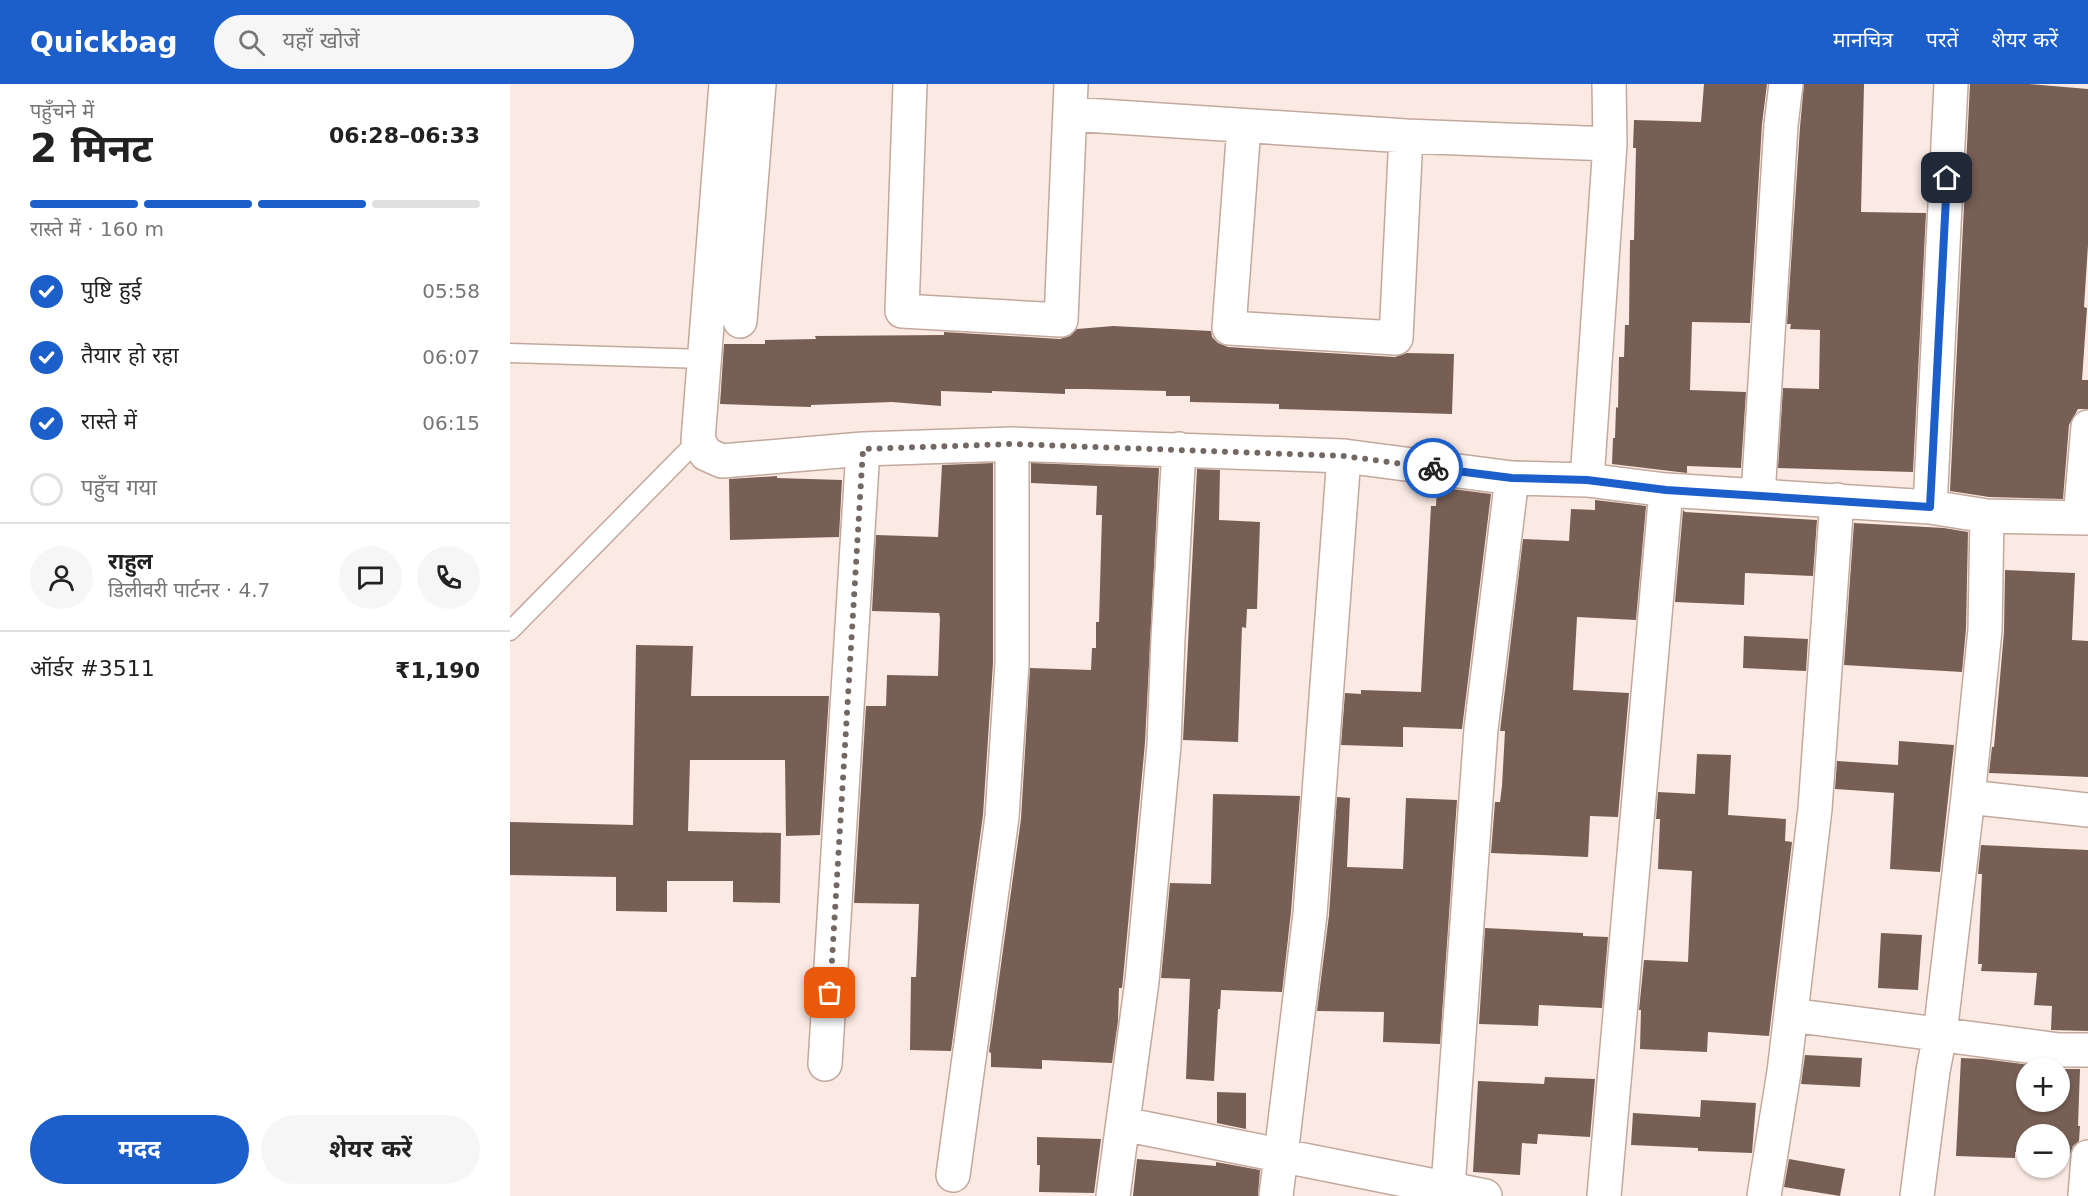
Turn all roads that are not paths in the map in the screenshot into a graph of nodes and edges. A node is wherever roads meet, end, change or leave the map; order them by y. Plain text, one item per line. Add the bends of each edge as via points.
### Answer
1 (726, 84) edge
2 (759, 84) edge
3 (910, 84) edge
4 (1609, 84) edge
5 (1786, 84) edge
6 (1952, 84) edge
7 (1070, 99) edge
8 (1244, 126) junction
9 (1406, 136) junction
10 (1610, 144) junction
11 (740, 321) dead end
12 (510, 353) edge
13 (704, 359) junction
14 (2088, 427) edge
15 (698, 440) junction
16 (1012, 444) junction
17 (863, 449) junction
18 (1179, 450) junction
19 (1344, 456) junction
20 (1512, 478) junction
21 (1587, 480) junction
22 (1666, 490) junction
23 (1758, 496) junction
24 (1837, 500) junction
25 (1930, 507) junction
26 (1988, 516) junction
27 (2084, 518) edge
28 (510, 631) edge
29 (1968, 797) junction
30 (2088, 810) edge
31 (1791, 1015) junction
32 (1940, 1034) junction
33 (2088, 1050) edge
34 (825, 1064) dead end
35 (1123, 1124) junction
36 (1282, 1155) junction
37 (2088, 1157) edge
38 (953, 1175) dead end
39 (1446, 1192) edge
40 (1113, 1196) edge
41 (1276, 1196) edge
42 (1485, 1196) edge
43 (1604, 1196) edge
44 (1764, 1196) edge
45 (1917, 1196) edge
46 (2085, 1196) edge

1 - 13 street
2 - 11 street
3 - 7 street via 902,311 1061,320
4 - 10 street
5 - 23 street
6 - 25 street
7 - 8 street
8 - 9 street
8 - 9 street via 1229,328 1252,330 1396,338
9 - 10 street
10 - 21 street
12 - 13 lane
13 - 15 street
14 - 27 street
15 - 17 street via 706,454 722,461
15 - 28 lane
16 - 17 street
16 - 18 street
16 - 38 street via 1012,664 1002,818
17 - 34 street
18 - 19 street
18 - 35 street via 1164,745 1142,981
19 - 20 street
19 - 36 street via 1310,914
20 - 21 street
20 - 39 street via 1481,729
21 - 22 street
22 - 23 street
22 - 43 street
23 - 24 street
24 - 25 street
24 - 31 street via 1815,809
25 - 26 street
26 - 27 street
26 - 29 street via 1985,630
29 - 30 street
29 - 32 street
31 - 32 street
31 - 44 street
32 - 33 street via 2059,1050
32 - 45 street
35 - 36 street
35 - 40 street
36 - 39 street
36 - 41 street
37 - 46 street
39 - 42 street

